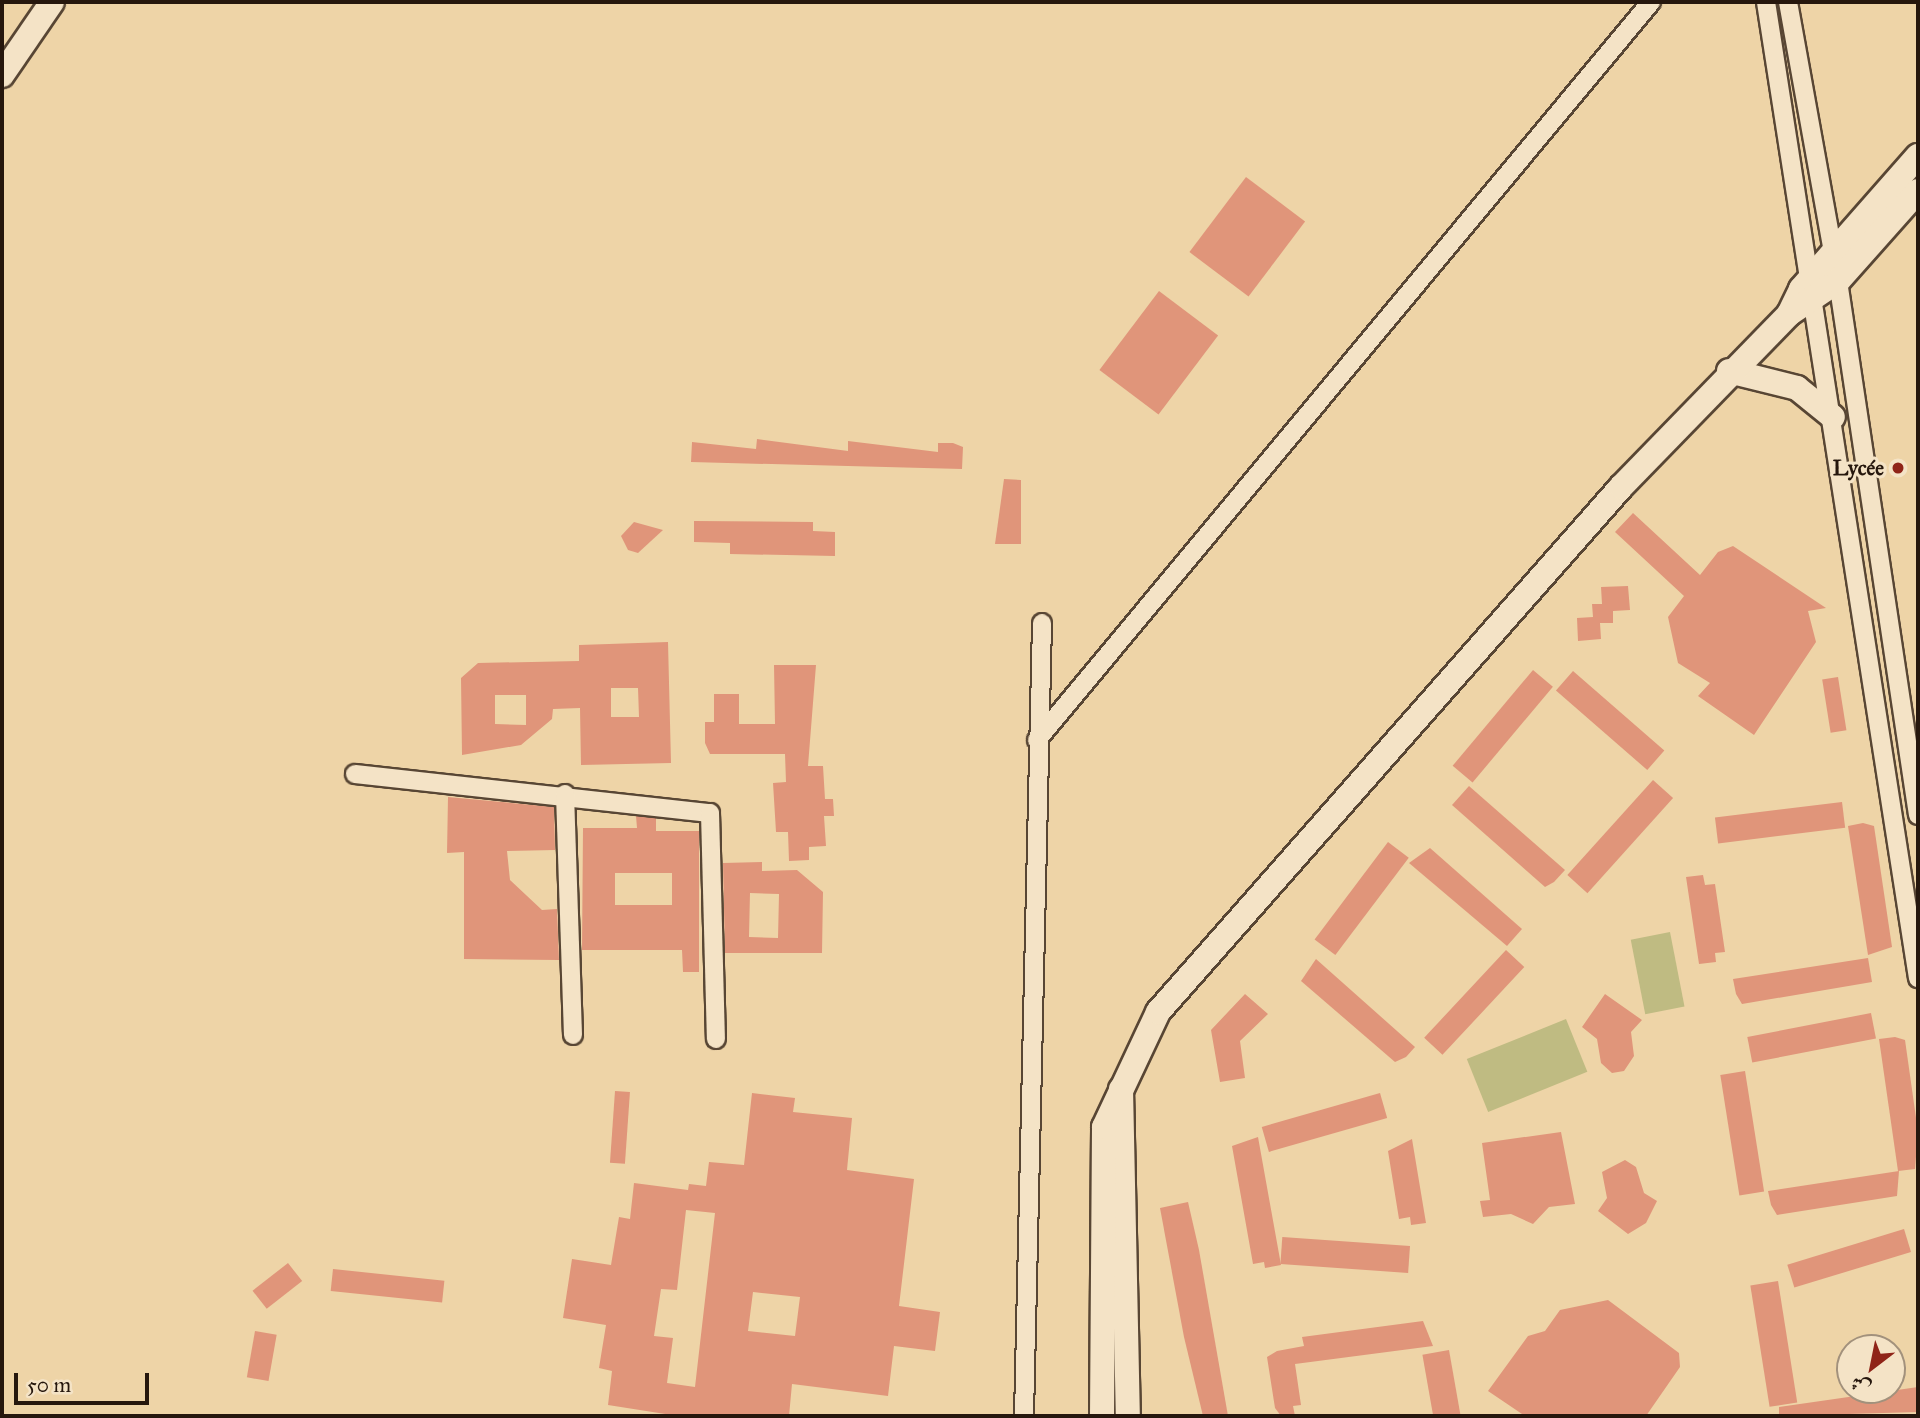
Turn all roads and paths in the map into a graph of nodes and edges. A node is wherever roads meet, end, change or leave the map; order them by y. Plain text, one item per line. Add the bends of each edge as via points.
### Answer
1 (52, 2) edge
2 (1651, 2) edge
3 (1766, 2) edge
4 (1788, 2) edge
5 (2, 75) edge
6 (1918, 156) edge
7 (1918, 191) edge
8 (1832, 251) junction
9 (1812, 275) junction
10 (1838, 281) junction
11 (1817, 300) junction
12 (1789, 314) junction
13 (1730, 371) junction
14 (1833, 417) junction
15 (1042, 623) dead end
16 (1037, 740) junction
17 (355, 774) dead end
18 (565, 794) junction
19 (1918, 814) edge
20 (1918, 978) edge
21 (573, 1035) dead end
22 (716, 1039) dead end
23 (1121, 1089) junction
24 (1024, 1416) edge
25 (1102, 1416) edge
26 (1128, 1416) edge

1 - 5 main road
2 - 16 street
3 - 9 street
4 - 8 street
6 - 8 main road
7 - 10 main road
8 - 9 main road
8 - 10 street
9 - 11 street
9 - 12 main road
10 - 11 main road
10 - 19 street
11 - 12 main road
11 - 14 street
12 - 13 main road
13 - 14 main road via 1797,388
13 - 23 main road via 1189,975 1158,1012
14 - 20 street
15 - 16 street
16 - 24 street
17 - 18 street
18 - 21 street
18 - 22 street via 710,813
23 - 25 main road via 1107,1110 1099,1171
23 - 26 main road

